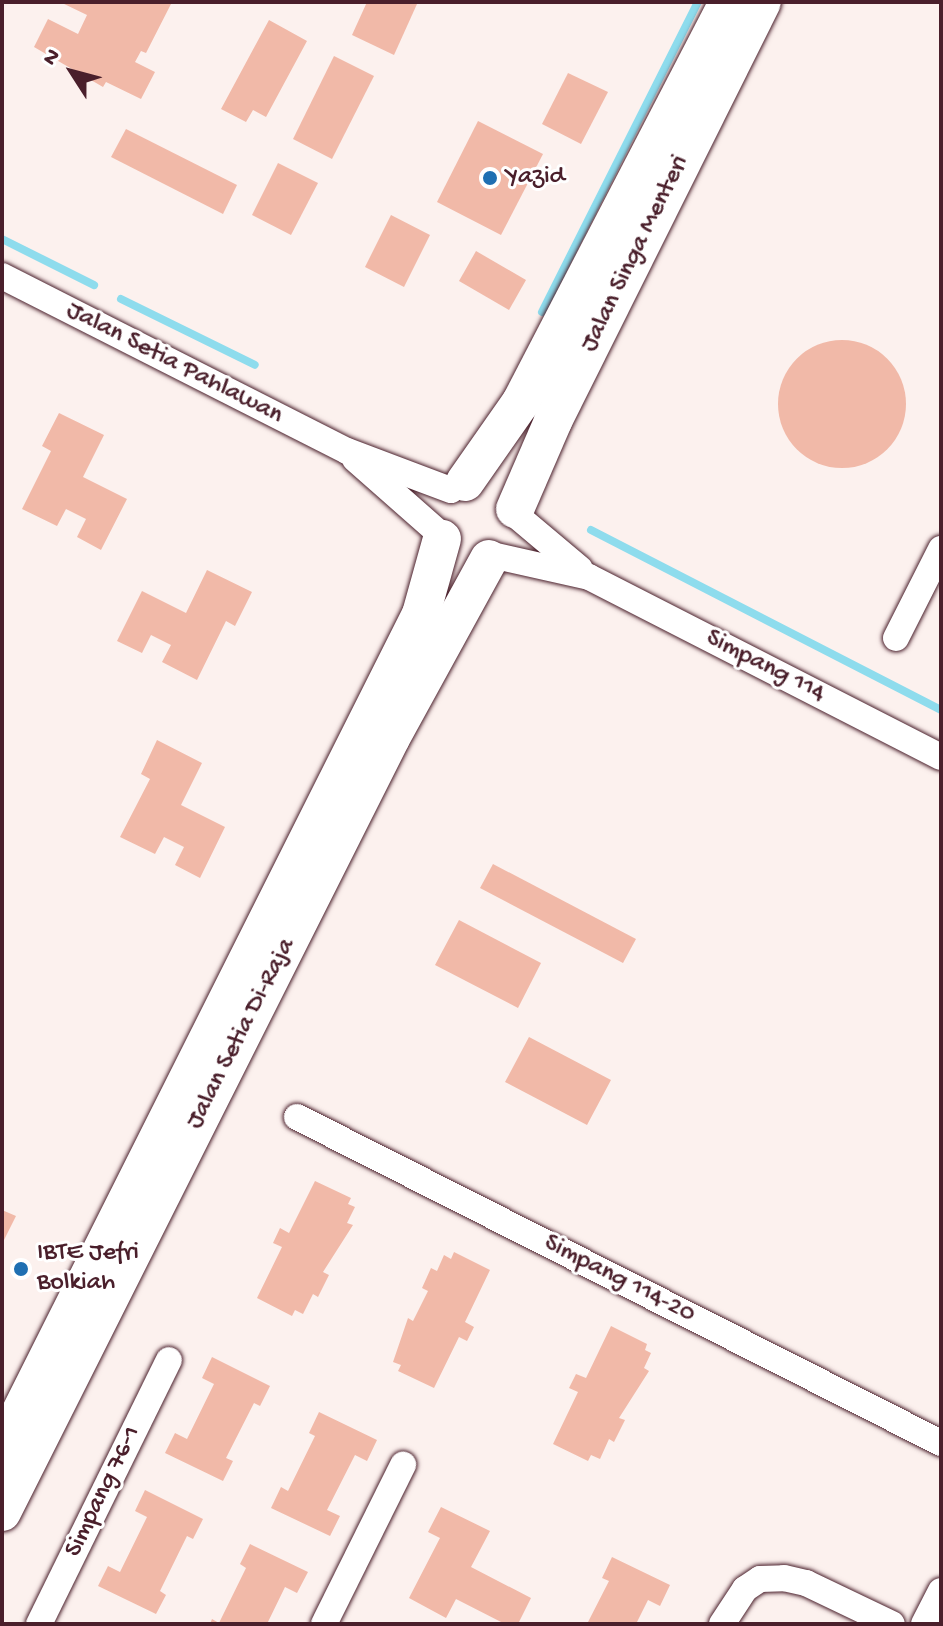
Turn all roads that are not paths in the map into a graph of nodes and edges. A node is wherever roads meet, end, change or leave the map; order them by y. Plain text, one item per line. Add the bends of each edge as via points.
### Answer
1 (728, 2) edge
2 (762, 2) edge
3 (2, 276) edge
4 (347, 451) junction
5 (458, 486) junction
6 (516, 512) junction
7 (440, 536) junction
8 (941, 549) edge
9 (492, 558) junction
10 (589, 577) junction
11 (896, 638) dead end
12 (941, 757) edge
13 (297, 1117) dead end
14 (169, 1360) dead end
15 (941, 1443) edge
16 (2, 1449) edge
17 (403, 1465) dead end
18 (2, 1512) edge
19 (941, 1591) edge
20 (39, 1624) edge
21 (324, 1624) edge
22 (722, 1624) edge
23 (892, 1624) edge
24 (924, 1624) edge

1 - 5 main road, Jalan Singa Menteri via 521,402
2 - 6 main road, Jalan Singa Menteri via 553,421
3 - 4 street, Jalan Setia Pahlawan
4 - 5 street, Jalan Setia Pahlawan
4 - 7 street, Jalan Setia Pahlawan
5 - 6 main road via 495,485
5 - 7 main road via 439,510
6 - 9 main road via 513,539
6 - 10 street, Simpang 114
7 - 9 main road via 465,560
7 - 16 main road, Jalan Setia Di-Raja via 421,614
8 - 11 street
9 - 10 street, Simpang 114
9 - 18 main road, Jalan Setia Di-Raja via 391,738
10 - 12 street, Simpang 114
13 - 15 street, Simpang 114-20
14 - 20 street, Simpang 76-1
17 - 21 street
19 - 24 street
22 - 23 street via 745,1589 760,1579 784,1578 806,1583

